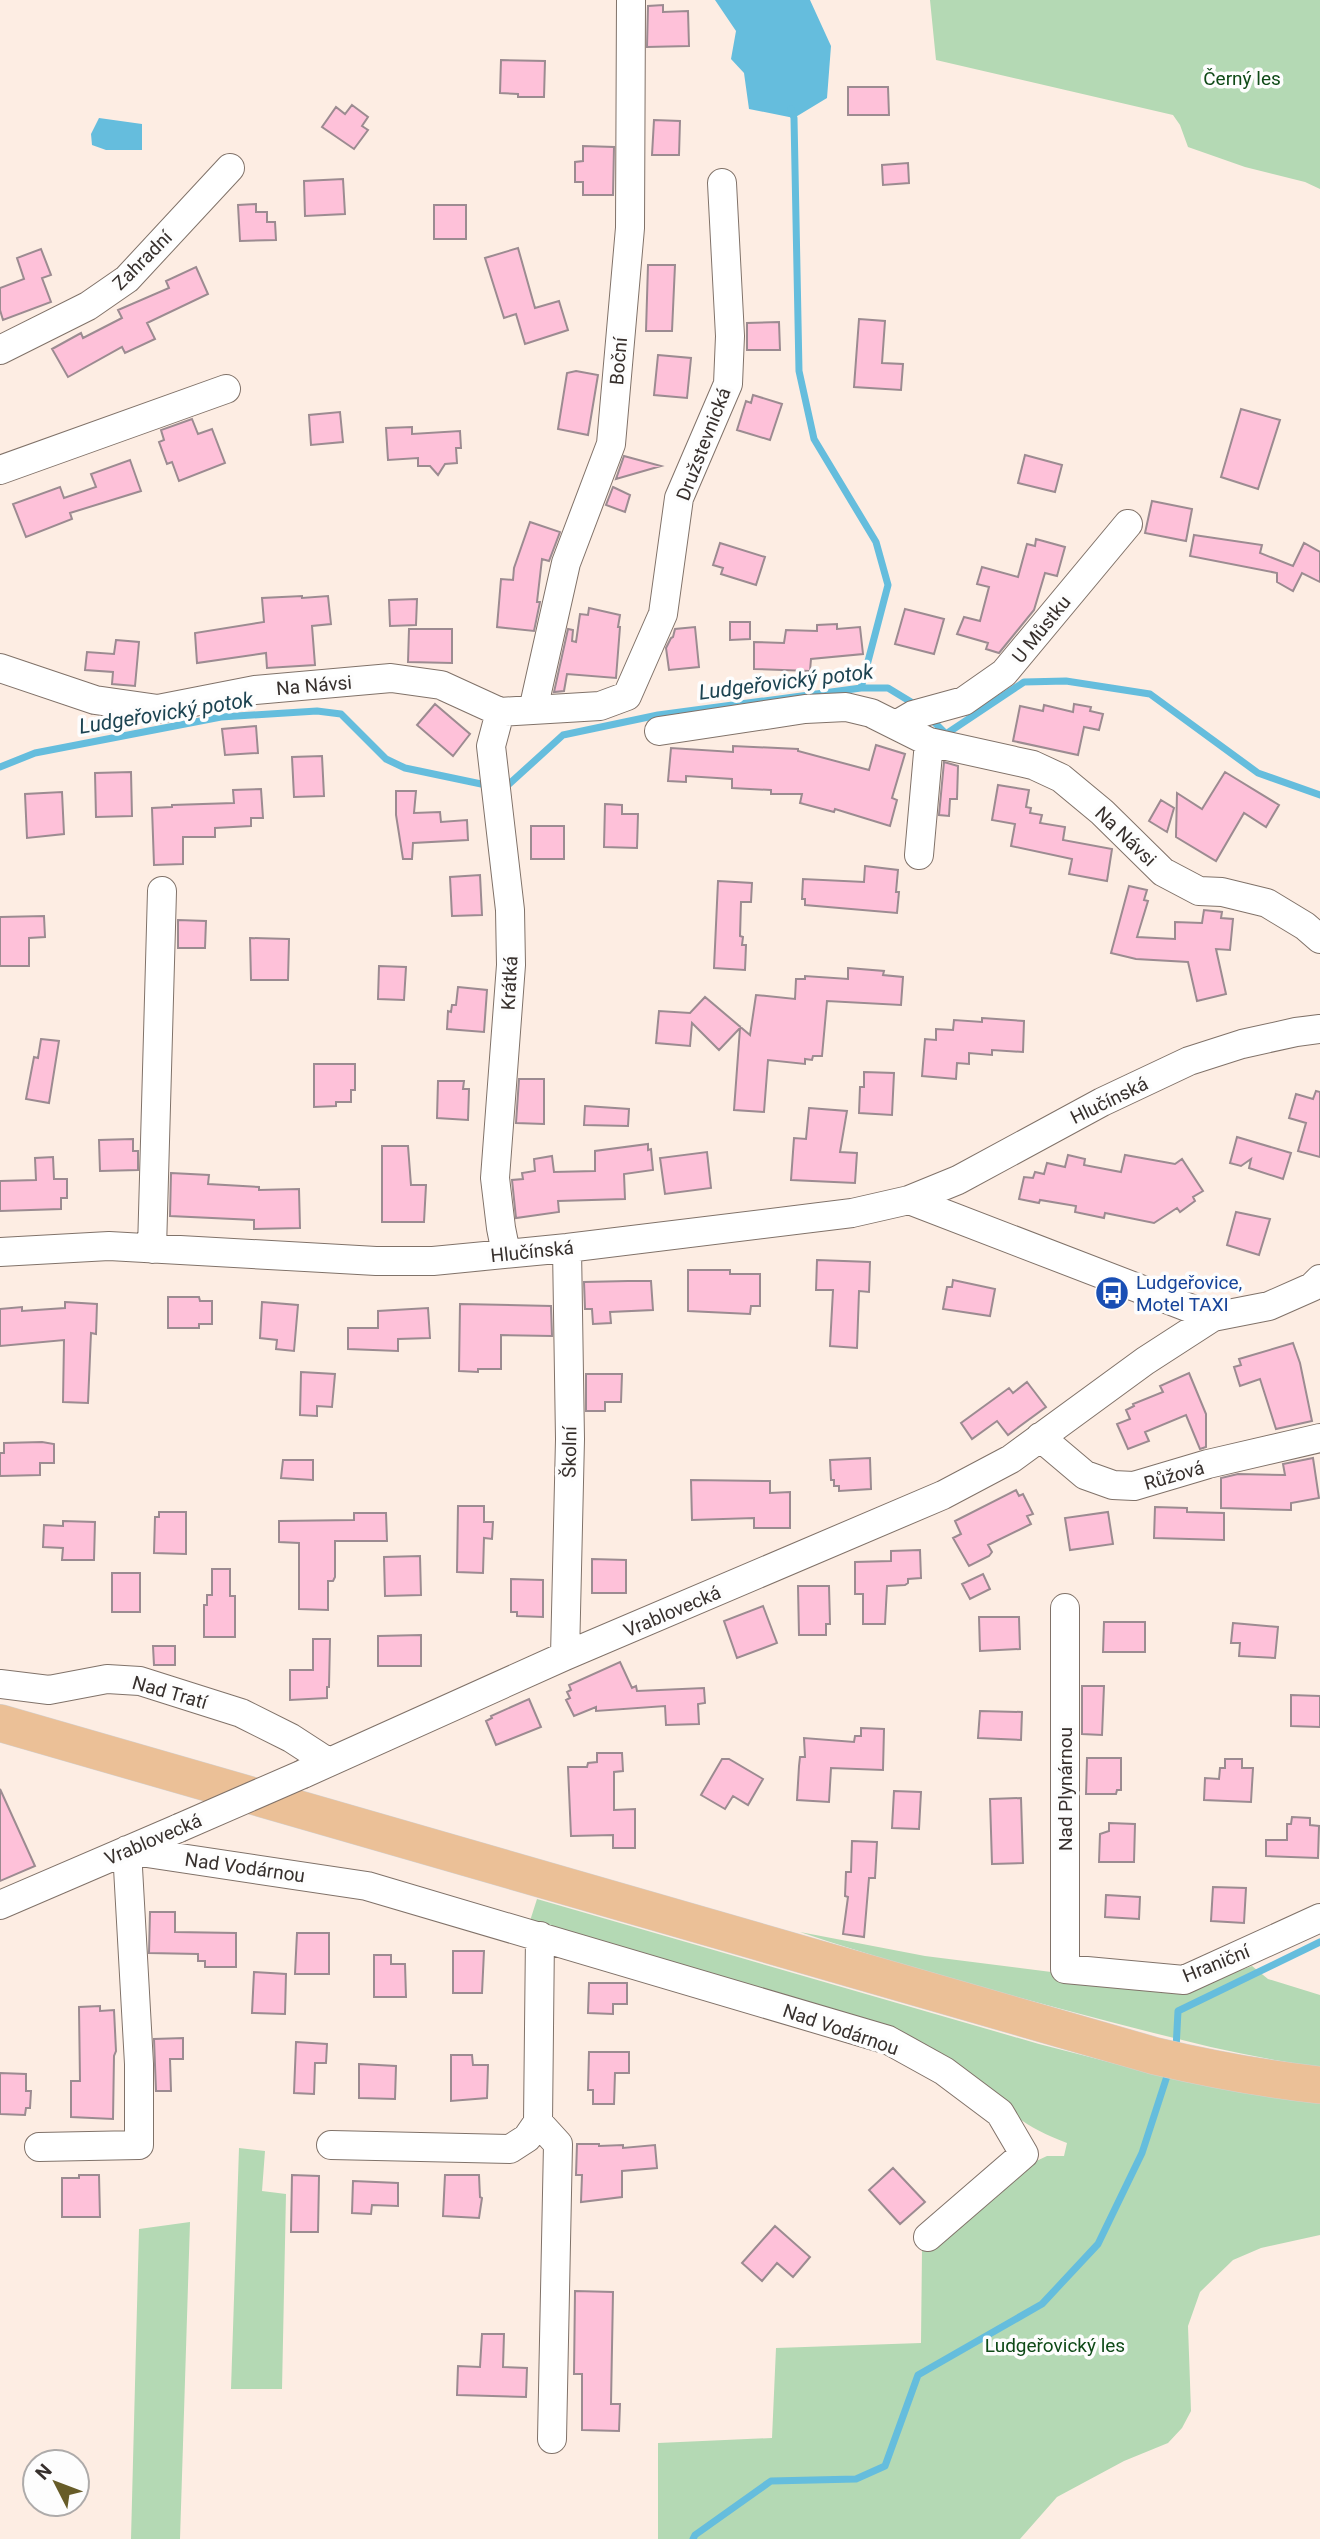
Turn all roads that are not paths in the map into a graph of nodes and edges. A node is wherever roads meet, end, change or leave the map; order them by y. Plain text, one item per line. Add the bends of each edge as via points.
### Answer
1 (631, 0) edge
2 (230, 168) dead end
3 (722, 183) dead end
4 (0, 350) edge
5 (226, 389) dead end
6 (0, 470) edge
7 (1128, 524) dead end
8 (0, 668) edge
9 (627, 696) joint
10 (533, 710) junction
11 (500, 712) junction
12 (913, 716) junction
13 (659, 731) dead end
14 (929, 742) junction
15 (919, 855) dead end
16 (162, 891) dead end
17 (1320, 939) edge
18 (1320, 1030) edge
19 (909, 1200) junction
20 (567, 1248) junction
21 (152, 1249) junction
22 (0, 1252) edge
23 (506, 1254) junction
24 (1320, 1279) edge
25 (1213, 1317) junction
26 (1040, 1437) junction
27 (1320, 1438) edge
28 (1065, 1608) dead end
29 (565, 1656) junction
30 (0, 1684) edge
31 (0, 1723) edge
32 (315, 1768) junction
33 (127, 1850) junction
34 (0, 1905) edge
35 (1320, 1918) edge
36 (540, 1936) junction
37 (1065, 1969) joint
38 (1320, 2085) edge
39 (538, 2122) junction
40 (331, 2145) dead end
41 (39, 2147) dead end
42 (928, 2237) dead end
43 (551, 2439) dead end

1 - 10 street, Boční via 630,228 611,444 566,563
2 - 4 street, Zahradní via 127,279 108,294
3 - 9 street, Družstevnická via 728,384 680,498 663,614
5 - 6 street
7 - 12 street, U Můstku via 1004,673 964,701
8 - 11 street, Na Návsi via 95,700 158,709 255,691 391,678 441,685
9 - 10 street, Na Návsi via 600,706
10 - 11 street, Na Návsi
11 - 23 street, Krátká via 491,747 510,910 511,965 495,1178
12 - 13 street, Na Návsi via 846,707 805,709
12 - 14 street, Na Návsi
14 - 15 street
14 - 17 street, Na Návsi via 1033,765 1061,778 1163,872 1199,891 1267,903
16 - 21 street
18 - 19 street, Hlučínská via 1242,1044 1189,1061 1101,1102 958,1180
19 - 20 street, Hlučínská via 852,1213
19 - 25 street
20 - 23 street, Hlučínská
20 - 29 street, Školní via 570,1440
21 - 22 street, Hlučínská via 108,1246
21 - 23 street, Hlučínská via 376,1261
24 - 25 street, Vrablovecká via 1269,1306
25 - 26 street, Vrablovecká
26 - 27 street, Růžová via 1085,1475 1113,1485 1134,1486
26 - 29 street, Vrablovecká via 1011,1459 943,1495
28 - 37 street, Nad Plynárnou
29 - 32 street, Vrablovecká
30 - 32 street, Nad Tratí via 50,1690 107,1679 140,1681 241,1713 291,1738
31 - 38 main road via 1155,2056
32 - 33 street, Vrablovecká, bridge
33 - 34 street, Vrablovecká
33 - 36 street, Nad Vodárnou via 367,1886
33 - 41 street via 139,2146
35 - 37 street, Hraniční via 1184,1980
36 - 39 street
36 - 42 street, Nad Vodárnou via 888,2040 943,2071 1000,2113 1024,2154
39 - 40 street via 527,2138 510,2150
39 - 43 street via 558,2144

